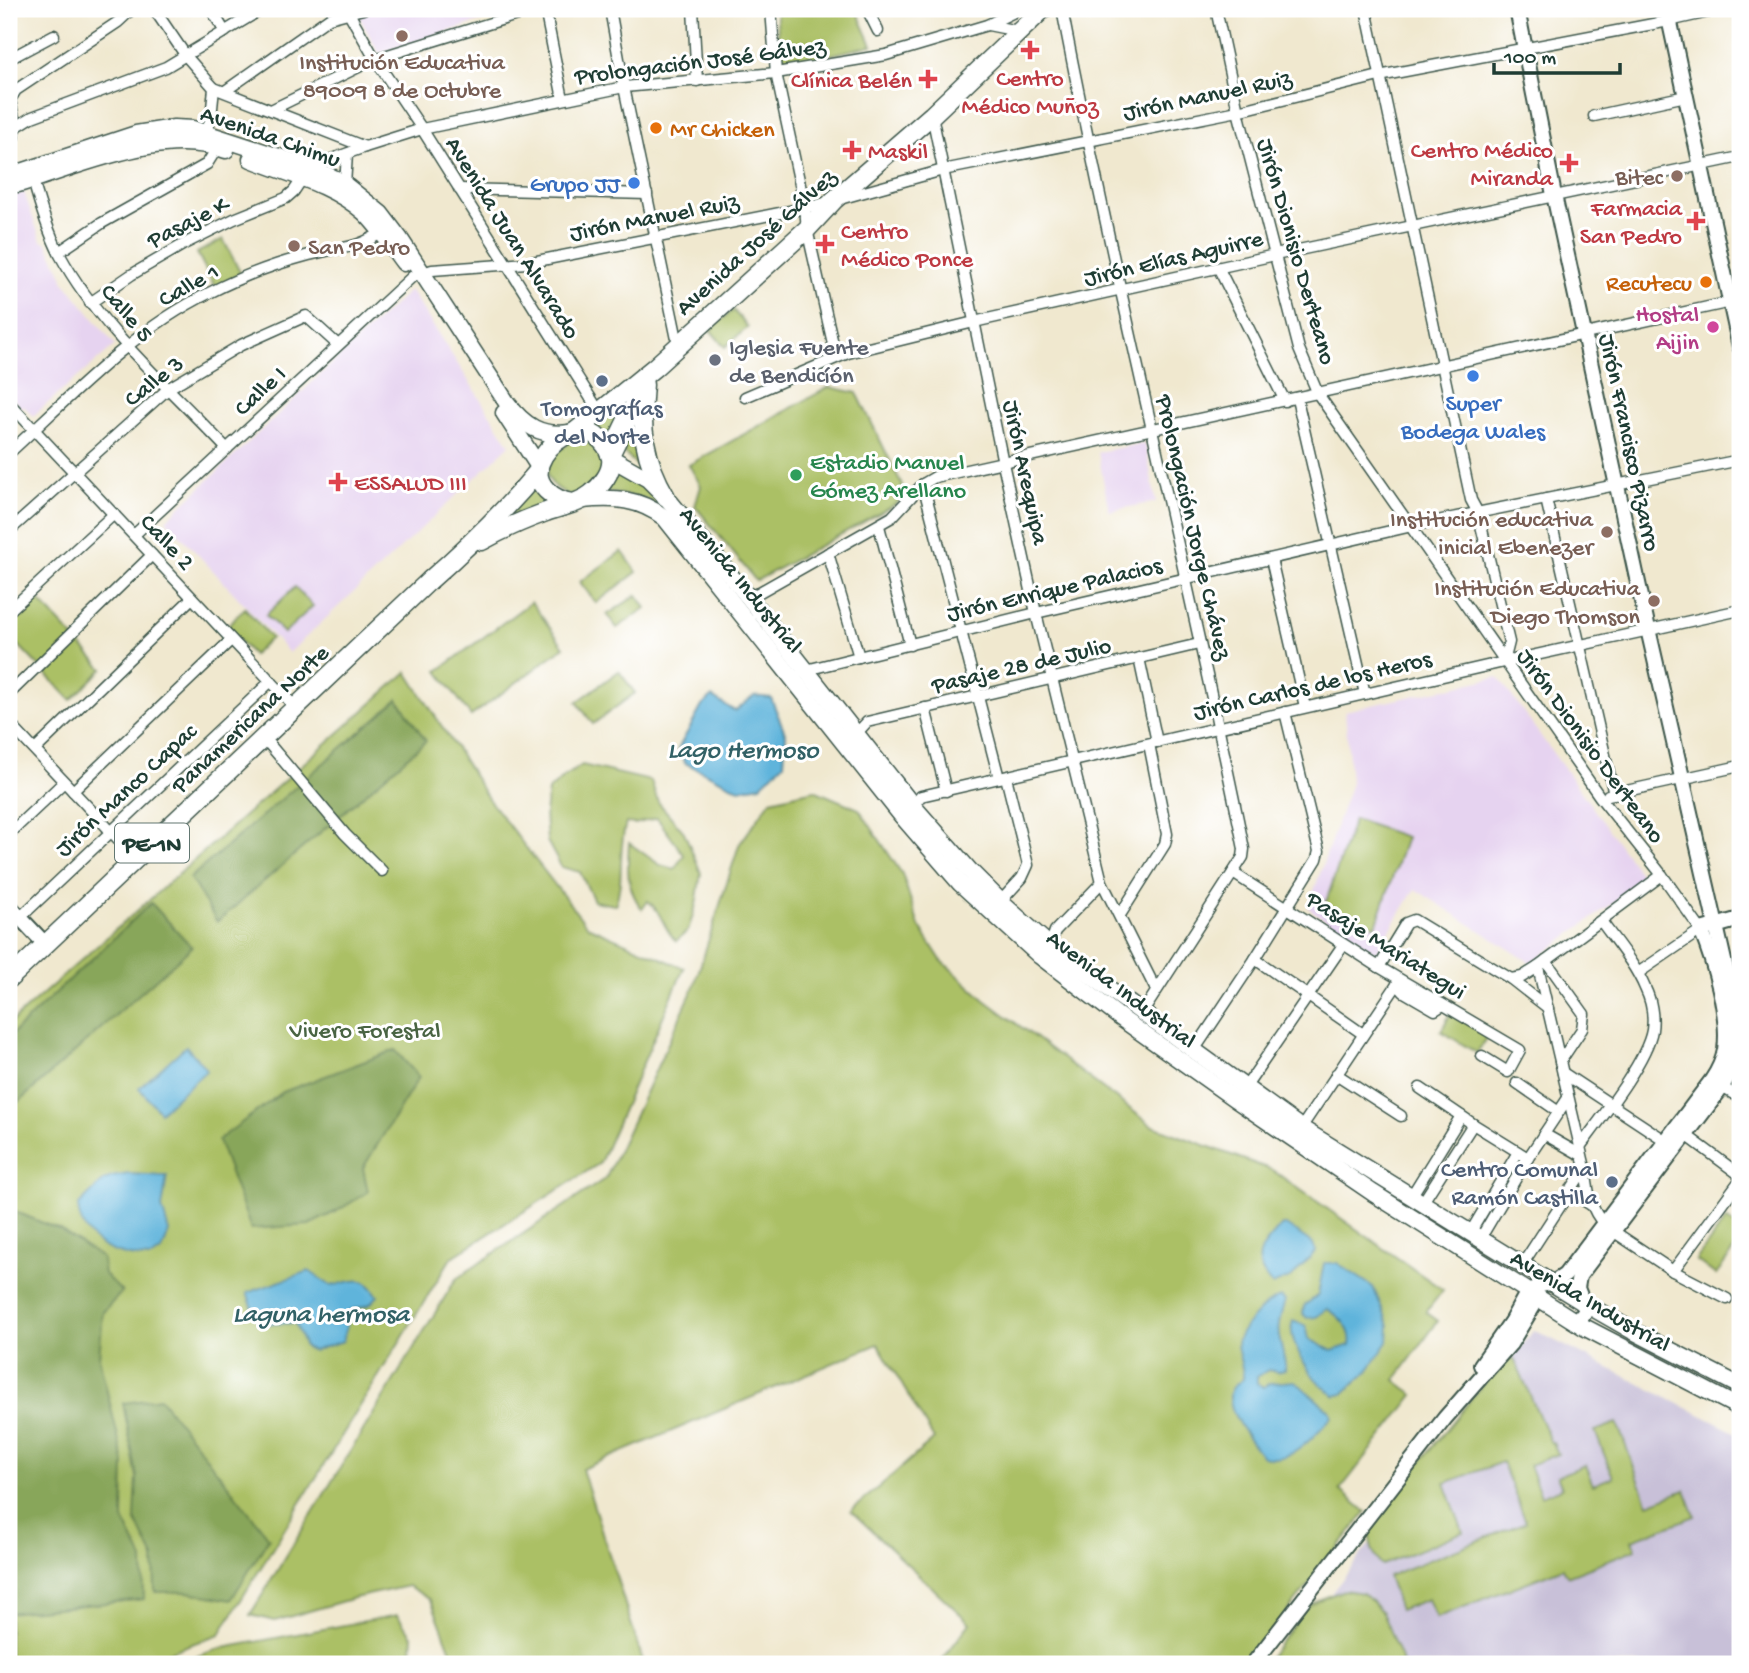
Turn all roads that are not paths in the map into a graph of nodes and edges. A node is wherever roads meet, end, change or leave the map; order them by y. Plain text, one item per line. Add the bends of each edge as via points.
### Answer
1 (132, 9) edge
2 (154, 9) edge
3 (211, 9) edge
4 (262, 9) edge
5 (362, 9) edge
6 (536, 9) edge
7 (545, 9) edge
8 (610, 9) edge
9 (693, 9) edge
10 (771, 9) edge
11 (867, 9) edge
12 (1043, 9) edge
13 (1063, 9) edge
14 (1216, 9) edge
15 (1366, 9) edge
16 (1517, 9) edge
17 (1722, 9) edge
18 (349, 11) edge
19 (336, 12) edge
20 (1668, 15) edge
21 (1020, 21) edge
22 (987, 25) junction
23 (878, 31) dead end
24 (225, 32) junction
25 (54, 36) dead end
26 (1524, 49) junction
27 (186, 56) junction
28 (9, 59) edge
29 (375, 59) junction
30 (776, 73) junction
31 (1379, 76) junction
32 (697, 81) junction
33 (624, 87) junction
34 (214, 88) junction
35 (225, 91) junction
36 (1686, 96) junction
37 (563, 99) junction
38 (273, 109) junction
39 (1238, 111) junction
40 (932, 115) junction
41 (1594, 116) dead end
42 (16, 127) junction
43 (422, 129) junction
44 (215, 139) junction
45 (1090, 140) junction
46 (365, 147) junction
47 (9, 154) edge
48 (347, 154) junction
49 (1740, 157) edge
50 (1701, 166) junction
51 (943, 170) junction
52 (306, 172) junction
53 (15, 177) edge
54 (345, 185) junction
55 (459, 189) junction
56 (647, 194) junction
57 (1554, 195) junction
58 (834, 200) junction
59 (805, 208) junction
60 (1410, 226) junction
61 (386, 229) junction
62 (807, 229) junction
63 (656, 237) junction
64 (59, 253) junction
65 (1275, 255) junction
66 (507, 266) junction
67 (1219, 269) junction
68 (417, 274) junction
69 (1120, 290) junction
70 (1735, 301) edge
71 (90, 303) junction
72 (974, 322) junction
73 (1584, 334) junction
74 (678, 344) junction
75 (338, 345) junction
76 (127, 346) junction
77 (1740, 347) edge
78 (836, 357) junction
79 (1441, 366) junction
80 (654, 367) junction
81 (644, 384) junction
82 (169, 388) junction
83 (1318, 394) junction
84 (745, 397) dead end
85 (1297, 399) junction
86 (1285, 401) junction
87 (9, 403) edge
88 (600, 413) junction
89 (34, 430) junction
90 (1152, 431) junction
91 (573, 432) junction
92 (227, 449) junction
93 (9, 453) edge
94 (611, 456) junction
95 (1740, 460) edge
96 (1003, 463) junction
97 (539, 469) junction
98 (75, 473) junction
99 (923, 484) junction
100 (1616, 485) junction
101 (666, 497) junction
102 (1546, 499) junction
103 (577, 502) junction
104 (1478, 513) junction
105 (114, 514) junction
106 (879, 526) junction
107 (1412, 526) junction
108 (9, 531) edge
109 (134, 536) junction
110 (1331, 546) junction
111 (464, 552) junction
112 (828, 553) junction
113 (152, 555) junction
114 (1271, 559) junction
115 (1185, 578) junction
116 (192, 598) junction
117 (749, 598) junction
118 (1740, 610) edge
119 (9, 611) edge
120 (1036, 613) junction
121 (1647, 629) junction
122 (962, 632) junction
123 (231, 640) junction
124 (1199, 644) junction
125 (910, 645) junction
126 (1578, 645) junction
127 (859, 657) junction
128 (1139, 658) junction
129 (1504, 662) junction
130 (798, 672) junction
131 (1053, 678) junction
132 (271, 681) junction
133 (9, 694) edge
134 (1365, 694) junction
135 (978, 697) junction
136 (1306, 707) junction
137 (296, 708) junction
138 (925, 708) junction
139 (1285, 712) junction
140 (9, 723) edge
141 (1219, 728) junction
142 (857, 733) junction
143 (264, 738) junction
144 (1153, 743) junction
145 (36, 750) junction
146 (1072, 761) junction
147 (1740, 766) edge
148 (1002, 778) junction
149 (1682, 778) junction
150 (64, 782) junction
151 (73, 791) junction
152 (946, 791) junction
153 (1614, 794) junction
154 (1600, 797) junction
155 (907, 811) junction
156 (9, 816) edge
157 (18, 825) junction
158 (111, 831) junction
159 (9, 834) edge
160 (136, 858) junction
161 (382, 871) dead end
162 (1233, 873) junction
163 (1662, 875) junction
164 (1102, 882) junction
165 (1000, 902) junction
166 (9, 906) edge
167 (1289, 907) junction
168 (1120, 915) junction
169 (20, 917) junction
170 (1740, 919) edge
171 (1601, 921) junction
172 (1716, 924) junction
173 (9, 928) edge
174 (1701, 930) junction
175 (45, 944) junction
176 (1343, 945) junction
177 (1050, 946) junction
178 (1255, 959) junction
179 (1542, 964) junction
180 (1379, 967) junction
181 (1638, 973) junction
182 (9, 979) edge
183 (1511, 979) junction
184 (1399, 982) junction
185 (1736, 986) edge
186 (1156, 990) junction
187 (1308, 996) junction
188 (1548, 1008) junction
189 (1138, 1020) junction
190 (1363, 1034) junction
191 (1193, 1052) junction
192 (1482, 1056) dead end
193 (1561, 1067) junction
194 (1336, 1074) junction
195 (1517, 1083) dead end
196 (1722, 1087) junction
197 (1245, 1088) junction
198 (1420, 1088) dead end
199 (1569, 1098) junction
200 (1740, 1098) edge
201 (1612, 1103) junction
202 (1559, 1112) junction
203 (1401, 1116) dead end
204 (1461, 1116) junction
205 (1472, 1124) junction
206 (1301, 1128) junction
207 (1681, 1131) junction
208 (1545, 1134) junction
209 (1666, 1141) junction
210 (1518, 1152) junction
211 (1580, 1152) junction
212 (1528, 1158) junction
213 (1585, 1168) junction
214 (1740, 1177) edge
215 (1569, 1191) junction
216 (1417, 1199) junction
217 (1591, 1205) junction
218 (1608, 1227) junction
219 (1475, 1236) junction
220 (1522, 1265) junction
221 (1673, 1270) junction
222 (1551, 1282) junction
223 (1533, 1295) junction
224 (1727, 1298) dead end
225 (1584, 1303) junction
226 (1571, 1319) junction
227 (1740, 1386) edge
228 (1740, 1408) edge
229 (1253, 1664) edge

1 - 42 street via 11,95
2 - 27 street
3 - 24 street
4 - 24 street
5 - 18 street
6 - 29 street
7 - 37 street
8 - 33 street
9 - 32 street
10 - 30 street
11 - 23 street
12 - 21 highway, Avenida José Gálvez / PE-1N
13 - 45 street, Prolongación Jorge Chávez
14 - 39 street, Jirón Dionisio Derteano
15 - 31 street
16 - 26 street, Jirón Francisco Pizarro
17 - 20 street, Jirón Manuel Ruiz
18 - 19 street
18 - 29 street, Avenida Juan Alvarado
19 - 35 street
20 - 26 street, Jirón Manuel Ruiz
20 - 36 street
21 - 22 street, Prolongación José Gálvez
21 - 22 street, Prolongación José Gálvez via 1012,13
21 - 40 highway, Avenida José Gálvez / PE-1N
22 - 30 street, Prolongación José Gálvez via 886,55
24 - 27 street
25 - 28 street
26 - 31 street, Jirón Manuel Ruiz
26 - 57 street, Jirón Francisco Pizarro
27 - 34 street
27 - 42 street
29 - 38 street
29 - 43 street, Avenida Juan Alvarado
30 - 32 street, Prolongación José Gálvez
30 - 59 street
31 - 39 street, Jirón Manuel Ruiz
31 - 60 street
32 - 33 street, Prolongación José Gálvez
33 - 37 street, Prolongación José Gálvez
33 - 56 street
34 - 35 street
34 - 44 street via 211,118
35 - 38 street
36 - 41 street
36 - 50 street
37 - 43 street, Prolongación José Gálvez
38 - 46 street
39 - 45 street, Jirón Manuel Ruiz
39 - 65 street, Jirón Dionisio Derteano
40 - 51 street, Jirón Arequipa
40 - 58 highway, Avenida José Gálvez / PE-1N
42 - 47 street
43 - 46 street, Prolongación José Gálvez
43 - 55 street, Avenida Juan Alvarado
44 - 52 main road, Avenida Chimu
44 - 53 main road, Avenida Chimu via 160,143
44 - 64 street via 207,164 102,223
45 - 51 street, Jirón Manuel Ruiz
45 - 69 street, Prolongación Jorge Chávez
46 - 48 street, Prolongación José Gálvez
48 - 52 street, Prolongación José Gálvez
48 - 54 street
49 - 50 street, Jirón Elías Aguirre
50 - 57 street, Jirón Elías Aguirre
50 - 70 street
51 - 58 street, Jirón Manuel Ruiz
51 - 72 street, Jirón Arequipa
52 - 54 main road, Avenida Chimu
52 - 61 main road, Avenida Chimu
52 - 71 street, Pasaje K via 286,198 186,243
53 - 64 street, Calle 5
54 - 61 main road, Avenida Chimu via 381,214
55 - 56 street
55 - 66 street, Avenida Juan Alvarado
56 - 63 street
57 - 60 street, Jirón Elías Aguirre
57 - 73 street, Jirón Francisco Pizarro
58 - 59 street, Jirón Manuel Ruiz
58 - 62 highway, Avenida José Gálvez / PE-1N
59 - 62 street
59 - 63 street, Jirón Manuel Ruiz
60 - 65 street, Jirón Elías Aguirre
60 - 79 street
61 - 68 main road, Avenida Chimu
61 - 76 street, Calle 1 via 364,244 308,255 208,293
62 - 74 highway, Avenida José Gálvez / PE-1N
62 - 78 street
63 - 66 street, Jirón Manuel Ruiz
63 - 74 street
64 - 71 street, Calle 5
65 - 67 street, Jirón Elías Aguirre
65 - 83 street, Jirón Dionisio Derteano via 1299,349
66 - 68 street, Jirón Manuel Ruiz
66 - 88 street, Avenida Juan Alvarado
67 - 69 street, Jirón Elías Aguirre
67 - 86 street
68 - 75 street, Calle I
68 - 91 main road, Avenida Chimu via 522,421 545,434
68 - 97 main road, Avenida Chimu
69 - 72 street, Jirón Elías Aguirre
69 - 90 street, Prolongación Jorge Chávez
70 - 73 street
70 - 77 street
71 - 76 street, Calle 5
72 - 78 street, Jirón Elías Aguirre
72 - 96 street, Jirón Arequipa
73 - 79 street
73 - 100 street, Jirón Francisco Pizarro
74 - 80 highway, Avenida José Gálvez / PE-1N
75 - 82 street, Calle 3 via 310,318 302,317 241,345
75 - 92 street, Calle I
76 - 82 street, Calle 5
76 - 89 street, Calle 1
78 - 84 street, Jirón Elías Aguirre
79 - 83 street
79 - 104 street via 1471,500
80 - 81 highway, Avenida José Gálvez / PE-1N
80 - 88 highway, Avenida José Gálvez / PE-1N
81 - 94 highway, Avenida José Gálvez / PE-1N
81 - 101 highway via 646,453
82 - 92 street, Calle 5
82 - 98 street, Calle 3
83 - 85 street
83 - 107 street, Jirón Dionisio Derteano
85 - 86 street
85 - 110 street
86 - 90 street
87 - 89 street, Calle 2
88 - 91 highway, Avenida José Gálvez / PE-1N
89 - 93 street, Calle 1
89 - 98 street, Calle 2
90 - 96 street
90 - 115 street, Prolongación Jorge Chávez
91 - 94 highway via 598,437
91 - 97 highway, PE-1N via 548,451
92 - 109 street, Calle I
94 - 101 main road, Avenida Industrial via 648,479
94 - 103 highway, PE-1N via 603,483
95 - 100 street, Jirón Enrique Palacios
96 - 99 street via 935,477
96 - 120 street, Jirón Arequipa
97 - 103 highway via 550,495
97 - 111 highway, Panamericana Norte / PE-1N
98 - 105 street, Calle 2
98 - 108 street, Calle 3
99 - 106 street
99 - 122 street
100 - 102 street, Jirón Enrique Palacios
100 - 121 street, Jirón Francisco Pizarro
101 - 117 main road, Avenida Industrial
102 - 104 street, Jirón Enrique Palacios
102 - 126 street
103 - 111 highway, Panamericana Norte / PE-1N via 510,526
103 - 130 main road, Avenida Industrial via 625,499 652,508
104 - 107 street, Jirón Enrique Palacios
104 - 129 street via 1509,642
105 - 109 street, Calle 2
105 - 119 street
106 - 112 street
106 - 125 street
107 - 110 street, Jirón Enrique Palacios
107 - 129 street, Jirón Dionisio Derteano
109 - 113 street, Calle 2
110 - 114 street, Jirón Enrique Palacios
110 - 134 street
111 - 137 highway, Panamericana Norte / PE-1N
112 - 117 street
112 - 127 street
113 - 116 street, Calle 2
113 - 133 street
114 - 115 street, Jirón Enrique Palacios
114 - 136 street
115 - 120 street, Jirón Enrique Palacios
115 - 124 street, Prolongación Jorge Chávez
116 - 123 street, Calle 2
116 - 145 street
117 - 130 main road, Avenida Industrial
118 - 121 street, Jirón Carlos de los Heros
120 - 122 street, Jirón Enrique Palacios
120 - 131 street, Jirón Arequipa
121 - 126 street, Jirón Carlos de los Heros
121 - 149 street, Jirón Francisco Pizarro
122 - 125 street, Jirón Enrique Palacios
122 - 135 street
123 - 132 street, Calle 2
123 - 151 street
124 - 128 street, Pasaje 28 de Julio
124 - 141 street, Prolongación Jorge Chávez
125 - 127 street, Jirón Enrique Palacios
126 - 129 street, Jirón Carlos de los Heros
126 - 153 street
127 - 130 street, Jirón Enrique Palacios
128 - 131 street, Pasaje 28 de Julio
128 - 144 street
129 - 134 street, Jirón Carlos de los Heros
129 - 154 street, Jirón Dionisio Derteano
130 - 142 main road, Avenida Industrial
130 - 155 main road, Avenida Industrial
131 - 135 street, Pasaje 28 de Julio
131 - 146 street, Jirón Arequipa
132 - 137 street, Calle 2
132 - 158 street, Jirón Manco Capac
134 - 136 street, Jirón Carlos de los Heros
135 - 138 street, Pasaje 28 de Julio
135 - 148 street
136 - 139 street, Jirón Carlos de los Heros
137 - 143 highway, Panamericana Norte / PE-1N
138 - 142 street, Pasaje 28 de Julio via 867,722
138 - 152 street
139 - 141 street, Jirón Carlos de los Heros
139 - 167 street via 1319,851
140 - 145 street
141 - 144 street, Jirón Carlos de los Heros
141 - 162 street, Prolongación Jorge Chávez via 1244,849
142 - 155 main road, Avenida Industrial
143 - 160 highway, Panamericana Norte / PE-1N
143 - 161 street
144 - 146 street, Jirón Carlos de los Heros
144 - 168 street via 1167,834
145 - 150 street
146 - 148 street, Jirón Carlos de los Heros
146 - 164 street, Jirón Arequipa
147 - 149 street
148 - 152 street, Jirón Carlos de los Heros
148 - 165 street via 1028,865 1023,878
149 - 153 street
149 - 172 street, Jirón Francisco Pizarro
150 - 151 street
150 - 157 street
151 - 158 street
152 - 155 street, Jirón Carlos de los Heros via 921,796
153 - 154 street
154 - 163 street, Jirón Dionisio Derteano
155 - 165 main road, Avenida Industrial
155 - 189 main road, Avenida Industrial via 960,883 995,917 1040,957
156 - 157 street
157 - 159 street
158 - 160 street
158 - 169 street, Jirón Manco Capac
160 - 175 highway, Panamericana Norte / PE-1N
162 - 167 street, Pasaje Mariategui
162 - 186 street, Prolongación Jorge Chávez
163 - 171 street
163 - 174 street, Jirón Dionisio Derteano
164 - 168 street, Jirón Arequipa
164 - 177 street via 1055,931
165 - 177 main road, Avenida Industrial
166 - 169 street
167 - 176 street, Pasaje Mariategui
167 - 178 street
168 - 186 street, Jirón Arequipa
169 - 173 street, Jirón Manco Capac
169 - 175 street
170 - 172 street
171 - 179 street
171 - 181 street
172 - 174 street
172 - 185 street, Jirón Francisco Pizarro
174 - 181 street
174 - 207 street via 1724,1015 1725,1048 1718,1071
175 - 182 highway, Panamericana Norte / PE-1N
176 - 180 street, Pasaje Mariategui
176 - 187 street
177 - 189 main road, Avenida Industrial
178 - 187 street
178 - 191 street
179 - 183 street
179 - 188 street
179 - 193 street via 1584,1014 1582,1029
180 - 183 street via 1406,923 1414,920
180 - 184 street, Pasaje Mariategui
181 - 201 street via 1650,1001 1652,1029
183 - 188 street
184 - 190 street
184 - 192 street, Pasaje Mariategui via 1520,1050 1508,1072
185 - 196 street, Jirón Francisco Pizarro via 1739,1038 1733,1066
186 - 189 street, Prolongación Jorge Chávez
187 - 190 street
187 - 197 street
188 - 193 street
189 - 191 main road, Avenida Industrial
189 - 223 main road, Avenida Industrial via 1294,1141
190 - 194 street
191 - 197 main road, Avenida Industrial
193 - 199 street
193 - 201 street
194 - 203 street
194 - 206 street
195 - 202 street
196 - 200 street
196 - 207 street, Jirón Francisco Pizarro
197 - 206 main road, Avenida Industrial
198 - 204 street
199 - 202 street
199 - 211 street
201 - 209 street
201 - 211 street
202 - 208 street
204 - 205 street
204 - 216 street
205 - 210 street
205 - 216 street
206 - 216 main road, Avenida Industrial
207 - 209 street
207 - 214 street
207 - 218 street
208 - 211 street
208 - 212 street
209 - 218 street
210 - 212 street
210 - 219 street
211 - 213 street
212 - 219 street
213 - 215 street
213 - 217 street
214 - 221 street
215 - 217 street
215 - 220 street
216 - 219 main road, Avenida Industrial
217 - 218 street
218 - 221 street
218 - 222 street via 1565,1275
218 - 225 street via 1579,1276 1577,1288
219 - 220 main road, Avenida Industrial
220 - 222 main road, Avenida Industrial
221 - 224 street
222 - 223 street via 1538,1286
222 - 225 main road, Avenida Industrial
223 - 226 main road, Avenida Industrial
223 - 229 street via 1445,1418
225 - 226 street via 1583,1317
225 - 227 main road, Avenida Industrial
226 - 228 main road, Avenida Industrial

